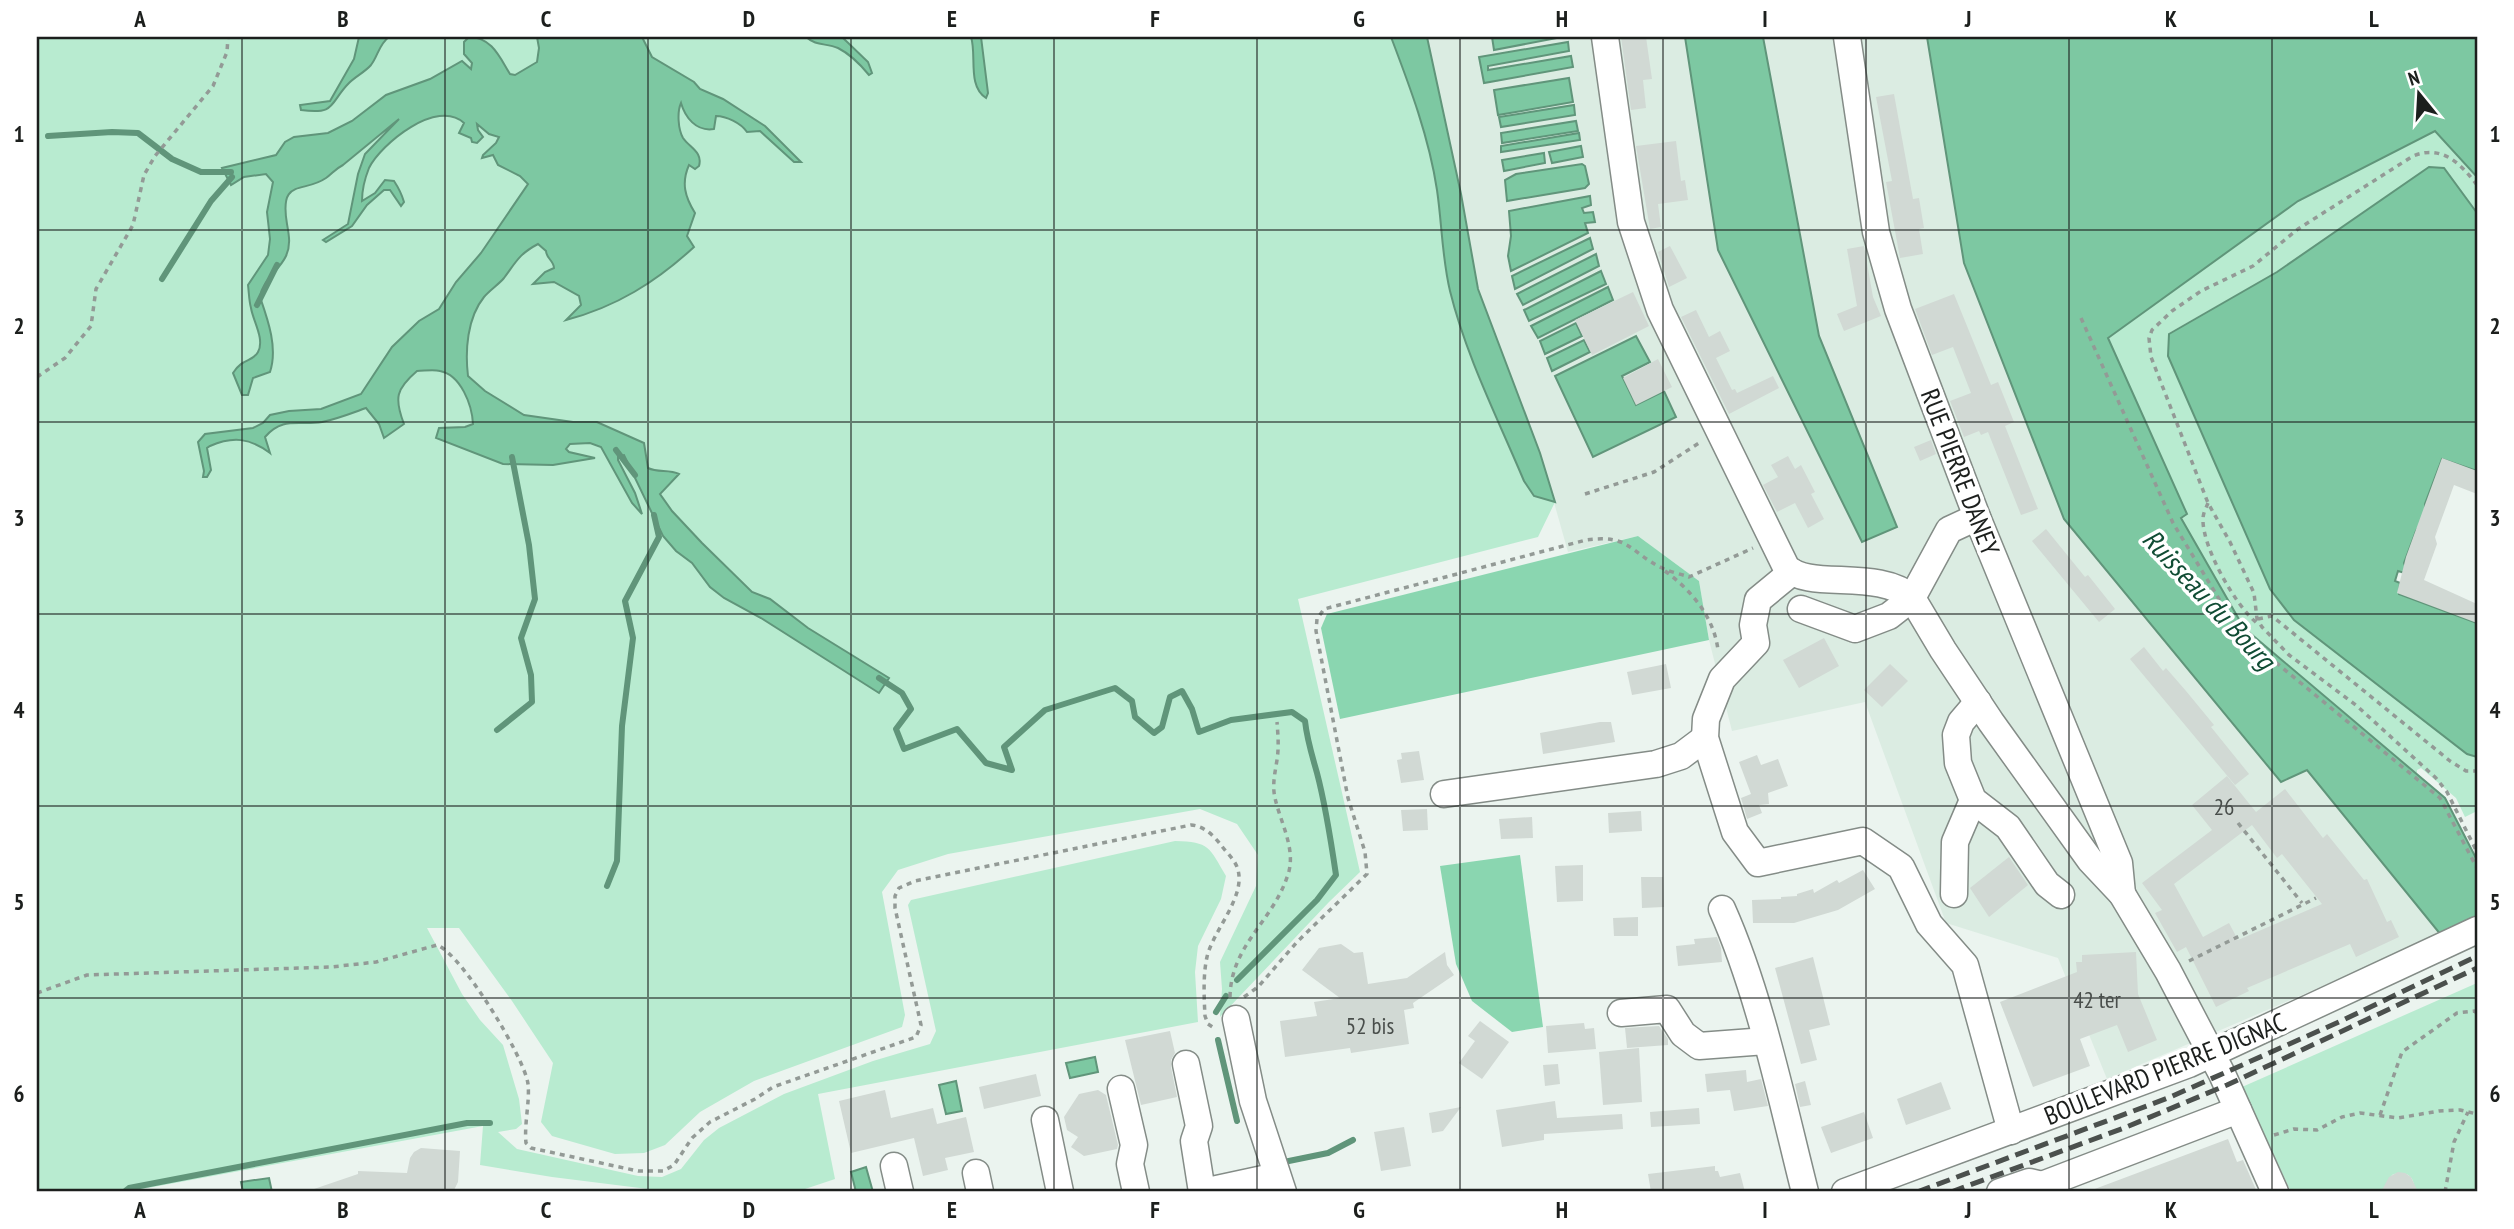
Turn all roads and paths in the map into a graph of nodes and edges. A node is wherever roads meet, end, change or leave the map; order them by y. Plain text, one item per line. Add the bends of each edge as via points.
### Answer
1 (228, 37) edge
2 (1605, 37) edge
3 (1847, 37) edge
4 (2477, 185) edge
5 (2081, 318) dead end
6 (37, 377) edge
7 (1718, 430) junction
8 (1585, 494) dead end
9 (2208, 503) junction
10 (1977, 517) junction
11 (1774, 539) junction
12 (1662, 568) junction
13 (1804, 575) junction
14 (1912, 598) junction
15 (1801, 609) dead end
16 (2257, 619) junction
17 (2262, 627) junction
18 (1722, 680) junction
19 (1978, 702) junction
20 (1277, 722) dead end
21 (1705, 738) junction
22 (2477, 771) edge
23 (1444, 794) dead end
24 (1973, 800) junction
25 (2238, 823) dead end
26 (2477, 852) edge
27 (2477, 868) edge
28 (1954, 894) dead end
29 (2122, 894) junction
30 (2061, 895) dead end
31 (2316, 898) dead end
32 (2302, 904) junction
33 (1723, 909) dead end
34 (2466, 936) edge
35 (2168, 971) junction
36 (37, 993) edge
37 (1621, 1013) dead end
38 (2477, 1014) edge
39 (1236, 1019) junction
40 (1766, 1041) junction
41 (2212, 1054) junction
42 (1186, 1064) dead end
43 (1121, 1089) dead end
44 (2238, 1110) junction
45 (2468, 1112) junction
46 (2477, 1114) edge
47 (2380, 1115) junction
48 (1045, 1120) dead end
49 (2011, 1131) junction
50 (2253, 1143) junction
51 (894, 1166) dead end
52 (1280, 1184) edge
53 (2043, 1189) edge
54 (900, 1192) edge
55 (1060, 1192) edge
56 (1136, 1192) edge
57 (1203, 1192) edge
58 (1805, 1192) edge
59 (1846, 1192) edge
60 (2000, 1192) edge
61 (2275, 1192) edge
62 (2445, 1192) edge

1 - 6 path via 228,52 213,86 144,175 133,225 96,289 91,326 65,358
2 - 7 street via 1630,222 1660,310
3 - 10 street, RUE PIERRE DANEY via 1876,232 1898,309
4 - 9 path via 2447,156 2434,151 2413,156 2298,229 2253,266 2202,291 2160,320 2149,338 2151,357
5 - 27 path via 2173,523 2239,632 2440,798
7 - 8 path via 1654,472
7 - 11 street
9 - 16 path via 2254,593
9 - 17 path via 2203,515 2209,547 2231,591
10 - 14 street via 1949,530
10 - 29 street, RUE PIERRE DANEY via 2119,863
11 - 12 path via 1689,577
11 - 13 street via 1783,561
12 - 18 path via 1692,596 1712,626
12 - 39 path via 1621,540 1605,537 1324,609 1316,631 1367,874 1242,998
13 - 14 street via 1885,583
13 - 18 street via 1758,600 1753,625 1756,643
14 - 15 street via 1889,615 1855,629
14 - 19 street, RUE PIERRE DANEY
16 - 17 path
16 - 22 path via 2272,616 2450,761 2466,771
17 - 26 path via 2436,778
18 - 21 street via 1706,719
19 - 24 street via 1956,735 1958,763
19 - 29 street, RUE PIERRE DANEY via 2090,860
20 - 39 path via 1274,796 1290,868 1275,904 1243,947 1234,968 1230,995
21 - 23 street via 1681,756 1656,764
21 - 49 street via 1735,832 1758,863 1863,841 1901,867 1929,924 1965,965
24 - 28 street via 1955,842
24 - 30 street via 2008,827 2047,884
25 - 32 path
29 - 35 street, RUE PIERRE DANEY
31 - 32 path
32 - 35 path
33 - 40 street
34 - 41 street, BOULEVARD PIERRE DIGNAC
35 - 41 street, RUE PIERRE DANEY
36 - 39 path via 87,975 331,967 444,947 467,974 519,1057 529,1087 526,1143 531,1148 655,1172 674,1165 692,1138 710,1122 772,1087 916,1037 921,1025 895,908 899,888 1191,825 1203,828 1218,841 1237,866 1236,893 1206,960 1205,1005 1212,1028 1222,1030
37 - 40 street via 1667,1009 1683,1034 1699,1046
38 - 47 path via 2457,1013 2402,1052
39 - 52 street via 1253,1101
40 - 58 street
41 - 44 street, RUE PIERRE DANEY
41 - 49 street, BOULEVARD PIERRE DIGNAC
42 - 57 street via 1199,1126 1195,1141
43 - 56 street via 1133,1144 1130,1164
44 - 50 street, RUE PIERRE DANEY
44 - 53 street
45 - 46 path
45 - 47 path via 2398,1118
45 - 62 path via 2454,1142
47 - 50 path via 2360,1113 2317,1129 2294,1129
48 - 55 street
49 - 59 street, BOULEVARD PIERRE DIGNAC
50 - 61 street, RUE PIERRE DANEY
51 - 54 street
52 - 57 street
53 - 60 street via 2029,1182

